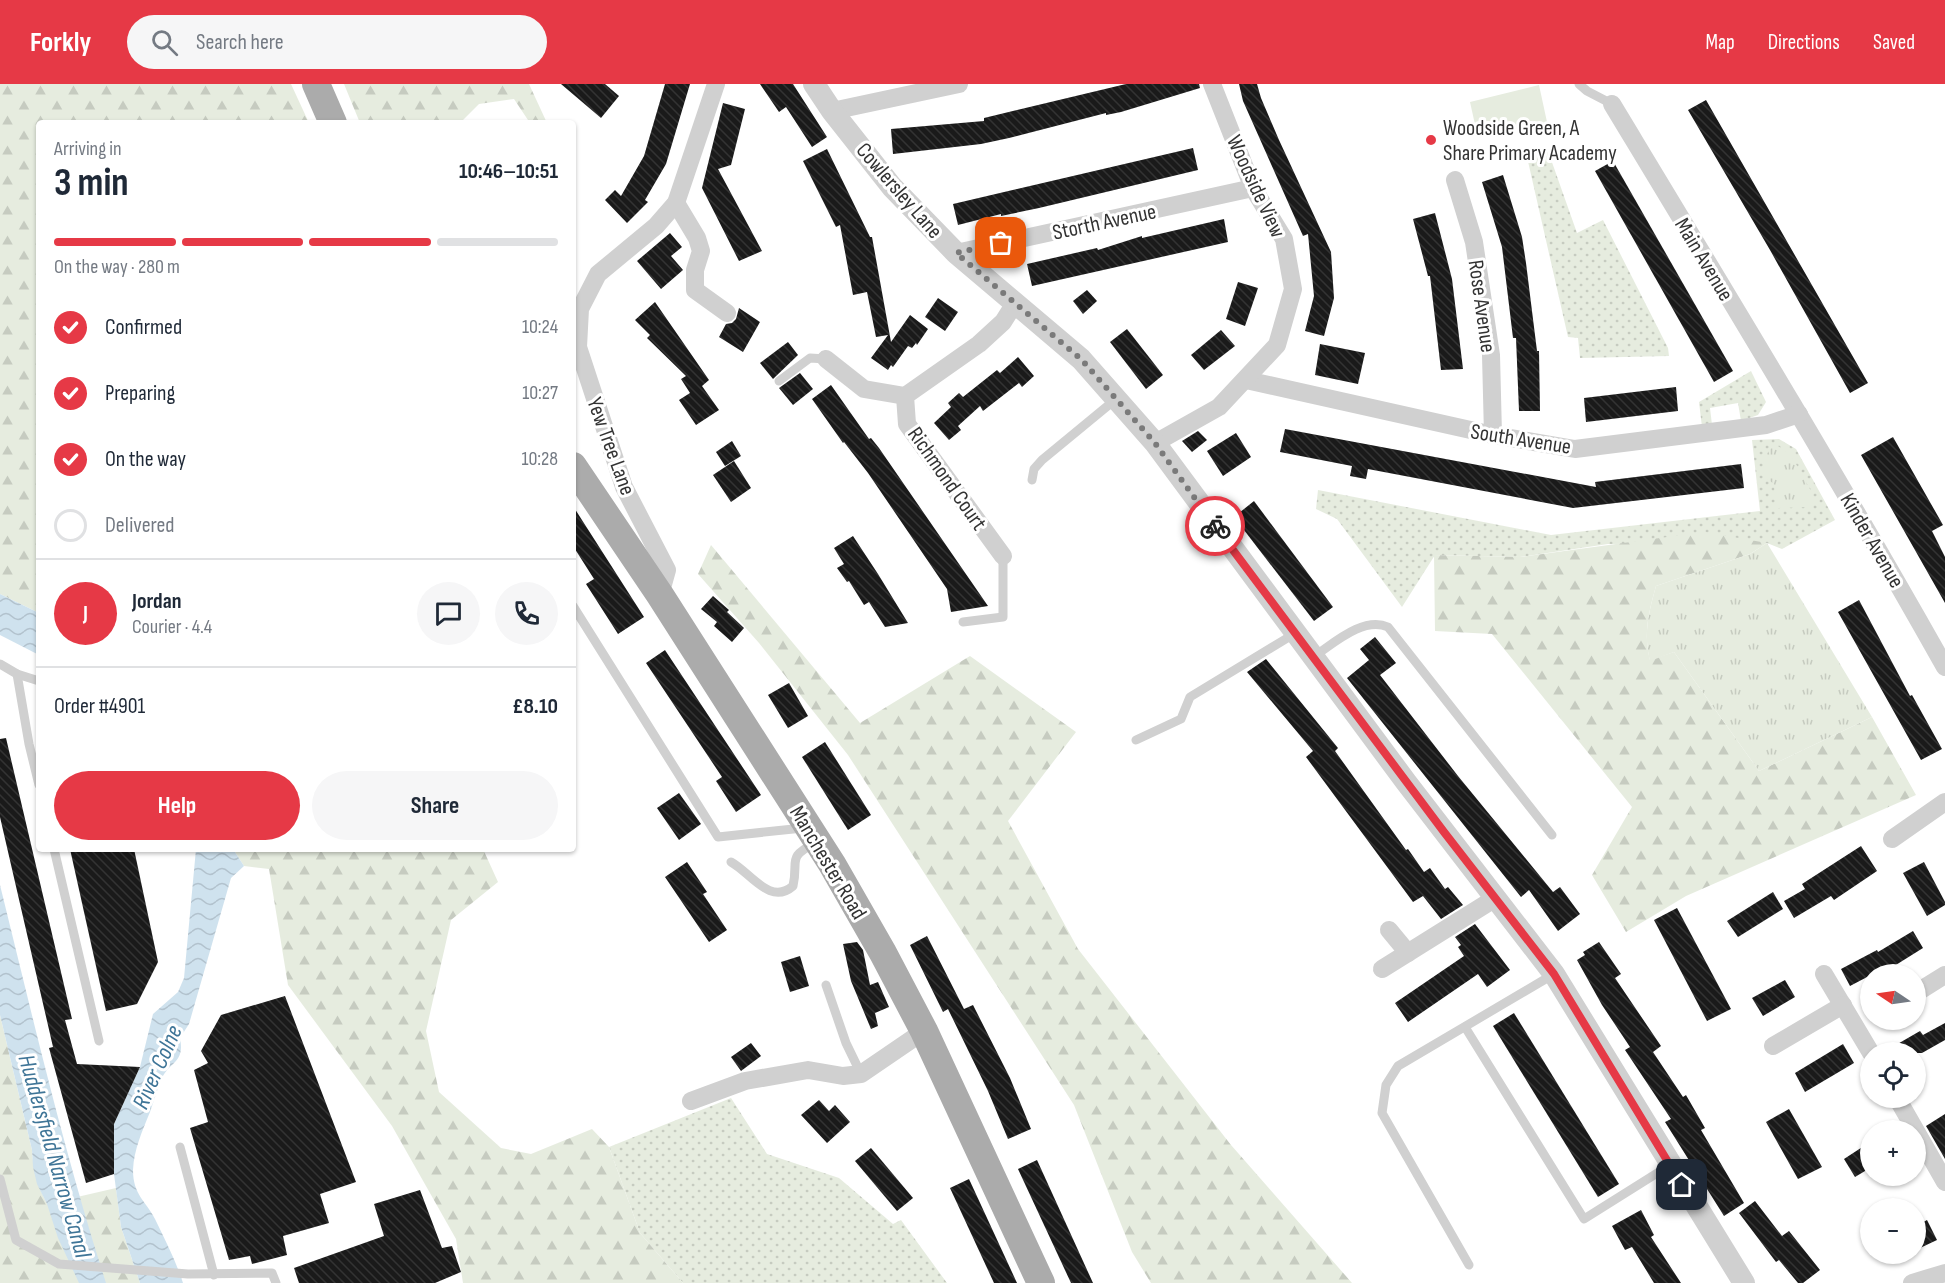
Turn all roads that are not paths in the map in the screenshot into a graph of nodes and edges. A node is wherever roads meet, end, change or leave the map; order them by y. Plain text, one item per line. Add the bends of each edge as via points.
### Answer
1 (316, 84) edge
2 (716, 84) edge
3 (814, 84) edge
4 (959, 84) edge
5 (1212, 84) edge
6 (1579, 84) edge
7 (1612, 104) joint
8 (832, 111) junction
9 (332, 120) edge
10 (1455, 180) dead end
11 (1253, 188) junction
12 (676, 202) junction
13 (956, 253) junction
14 (1015, 303) junction
15 (727, 314) dead end
16 (825, 359) joint
17 (1246, 380) junction
18 (779, 381) dead end
19 (905, 396) junction
20 (1116, 399) junction
21 (1799, 414) junction
22 (1493, 435) junction
23 (1155, 443) junction
24 (576, 470) edge
25 (1032, 480) dead end
26 (1003, 556) joint
27 (660, 595) junction
28 (576, 611) edge
29 (963, 622) dead end
30 (1295, 633) junction
31 (1313, 657) junction
32 (0, 664) edge
33 (1945, 667) edge
34 (18, 674) junction
35 (36, 680) edge
36 (1136, 740) dead end
37 (36, 773) edge
38 (1945, 802) edge
39 (813, 834) junction
40 (1552, 835) dead end
41 (1892, 839) dead end
42 (55, 852) edge
43 (731, 862) dead end
44 (1494, 899) junction
45 (1389, 930) dead end
46 (1408, 952) junction
47 (1382, 969) dead end
48 (1554, 974) junction
49 (1824, 974) dead end
50 (1945, 975) edge
51 (826, 985) dead end
52 (1926, 987) edge
53 (1843, 1005) junction
54 (1860, 1020) edge
55 (1465, 1027) junction
56 (924, 1031) junction
57 (99, 1041) dead end
58 (1773, 1047) dead end
59 (861, 1074) junction
60 (691, 1101) dead end
61 (1903, 1108) edge
62 (180, 1147) dead end
63 (1670, 1165) junction
64 (0, 1179) edge
65 (1945, 1182) edge
66 (1469, 1265) dead end
67 (1945, 1273) edge
68 (214, 1275) junction
69 (276, 1283) edge
70 (1041, 1283) edge
71 (1744, 1283) edge
72 (1911, 1283) edge

1 - 9 main road
2 - 12 street, Yew Tree Lane
3 - 8 street, Cowlersley Lane
4 - 8 street
5 - 11 street, Woodside View
6 - 7 lane
7 - 21 street, Main Avenue
8 - 13 street, Cowlersley Lane via 892,187
10 - 22 street, Rose Avenue via 1474,242 1491,355
11 - 13 street, Storth Avenue
11 - 17 street, Woodside View via 1284,239 1293,289 1278,345
12 - 15 street via 701,251 695,270 695,290
12 - 27 street, Yew Tree Lane via 656,226 598,274 580,309 578,347 624,487 667,570
13 - 14 street, Cowlersley Lane
14 - 19 street, Richmond Court via 979,344
14 - 20 street, Cowlersley Lane via 1081,359
16 - 18 lane via 810,358
16 - 19 street, Richmond Court via 864,389
17 - 22 street, South Avenue
17 - 23 street, Woodside View via 1219,407
19 - 26 street, Richmond Court via 907,424
20 - 23 street, Cowlersley Lane
20 - 25 lane via 1042,460 1034,469
21 - 22 street, South Avenue via 1766,425 1575,449
21 - 33 street, Kinder Avenue
23 - 30 street, Cowlersley Lane
24 - 27 main road, Manchester Road
26 - 29 lane via 1003,616
27 - 39 main road, Manchester Road
28 - 39 lane via 718,837
30 - 31 street, Cowlersley Lane
30 - 36 lane via 1190,697 1181,719
31 - 40 lane via 1354,631 1380,624 1389,627
31 - 44 street, Cowlersley Lane
32 - 34 lane
34 - 35 lane
34 - 37 lane
38 - 41 street
39 - 43 lane via 796,856 793,886 786,892 777,894 765,888
39 - 56 main road, Manchester Road via 883,952
42 - 57 lane
44 - 46 street
44 - 48 street, Cowlersley Lane
45 - 46 street
46 - 47 street
48 - 55 lane
48 - 63 street, Cowlersley Lane
49 - 53 street
50 - 52 street
51 - 59 lane
53 - 54 street
53 - 58 street
55 - 63 lane via 1584,1219
55 - 66 lane via 1398,1066 1386,1085 1382,1113
56 - 59 street
56 - 70 main road, Manchester Road
59 - 60 street via 843,1076 808,1070 745,1081
61 - 65 street
62 - 68 lane
63 - 71 street, Cowlersley Lane
64 - 68 lane via 16,1240 59,1264
67 - 72 street
68 - 69 lane via 272,1273

